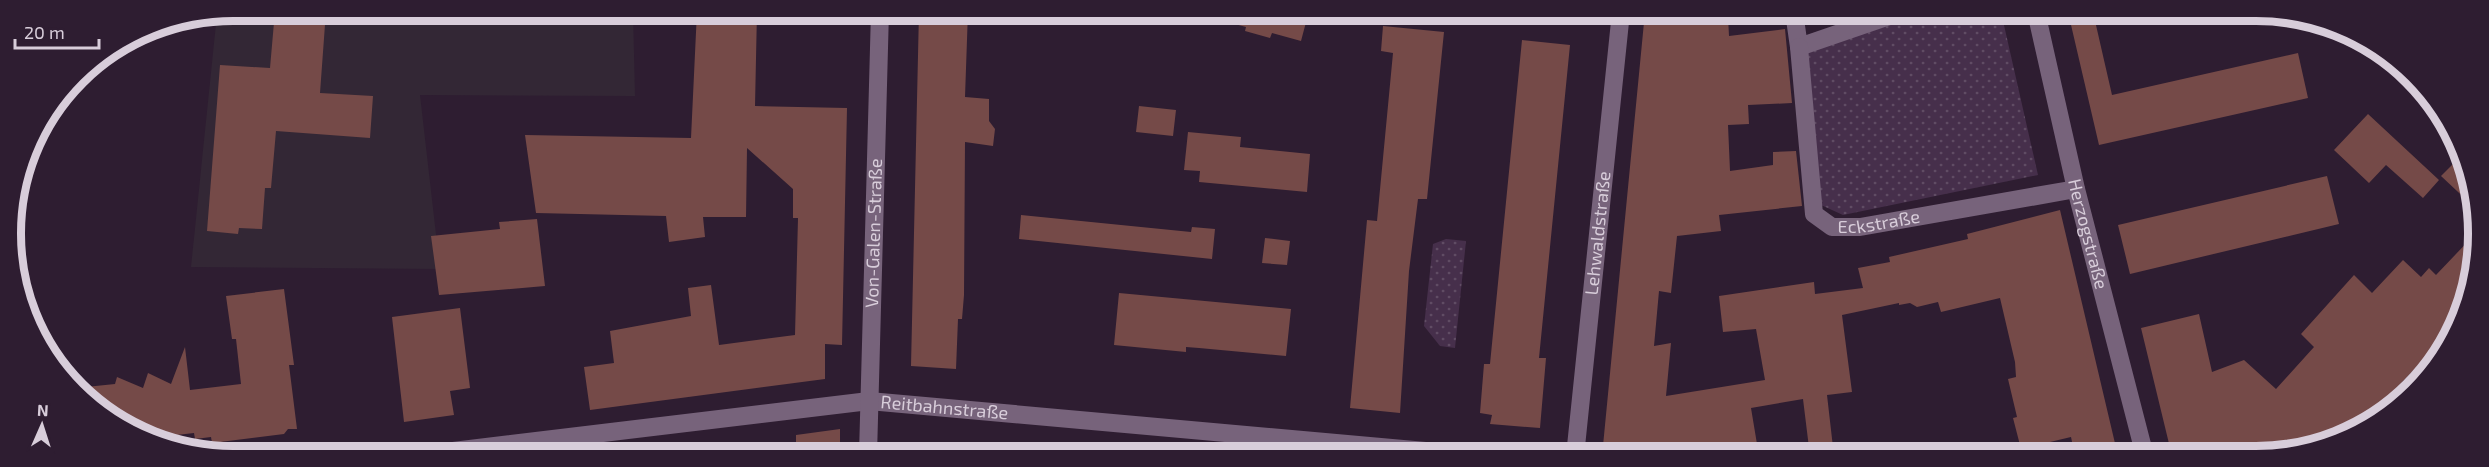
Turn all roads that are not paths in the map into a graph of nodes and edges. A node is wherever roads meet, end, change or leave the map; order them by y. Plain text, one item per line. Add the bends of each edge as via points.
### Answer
1 (880, 21) edge
2 (1620, 21) edge
3 (1795, 21) edge
4 (1875, 21) edge
5 (2038, 21) edge
6 (1799, 47) junction
7 (2076, 189) junction
8 (869, 401) junction
9 (499, 446) edge
10 (868, 446) edge
11 (1370, 446) edge
12 (1576, 446) edge
13 (2142, 446) edge

1 - 8 street, Von-Galen-Straße
2 - 12 street, Lehwaldstraße
3 - 6 street, Eckstraße
4 - 6 street
5 - 7 street, Herzogstraße
6 - 7 street, Eckstraße via 1814,214 1832,227 1860,227
7 - 13 street, Herzogstraße
8 - 9 street, Reitbahnstraße
8 - 10 street, Von-Galen-Straße
8 - 11 street, Reitbahnstraße

